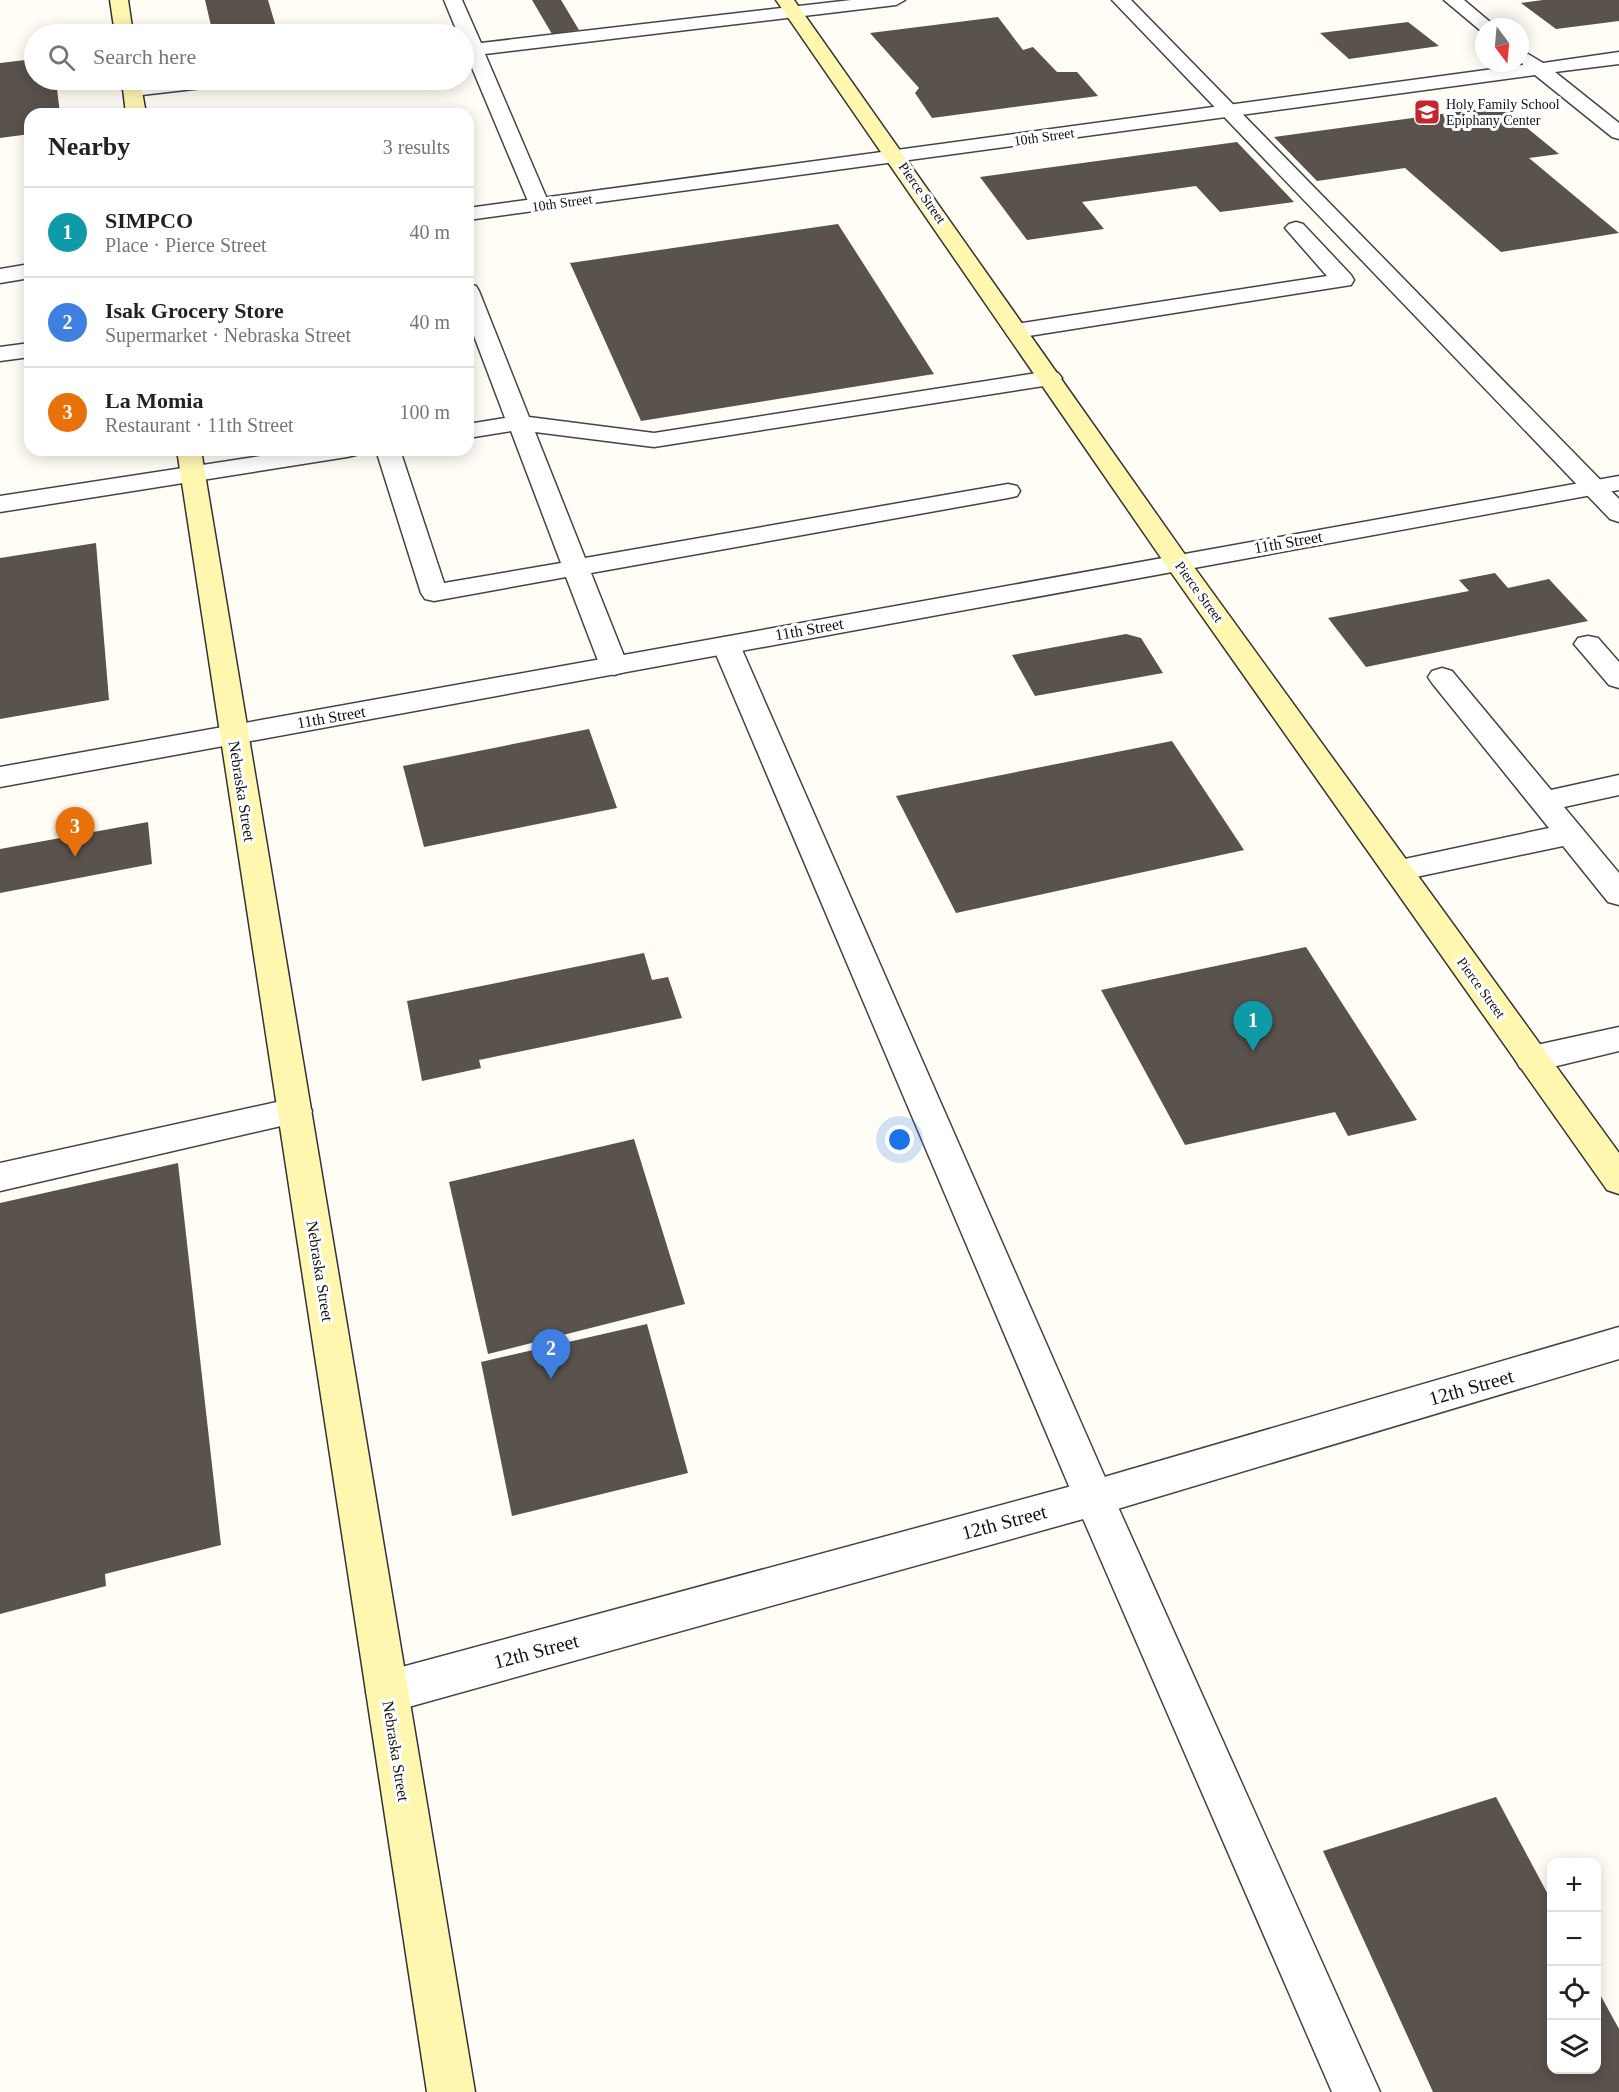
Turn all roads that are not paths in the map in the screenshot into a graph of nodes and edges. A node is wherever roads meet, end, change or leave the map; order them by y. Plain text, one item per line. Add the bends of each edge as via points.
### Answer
1 (119, 0) edge
2 (453, 0) edge
3 (896, 0) edge
4 (1120, 0) edge
5 (1453, 0) edge
6 (790, 6) edge
7 (1476, 18) edge
8 (123, 24) edge
9 (460, 24) edge
10 (474, 50) edge
11 (1619, 58) edge
12 (1529, 61) edge
13 (474, 64) edge
14 (1539, 69) junction
15 (133, 90) edge
16 (135, 108) edge
17 (1229, 111) junction
18 (1619, 133) edge
19 (897, 157) junction
20 (540, 206) junction
21 (474, 213) edge
22 (1296, 228) dead end
23 (24, 273) edge
24 (0, 276) edge
25 (474, 307) edge
26 (1016, 330) junction
27 (24, 351) edge
28 (0, 354) edge
29 (1050, 378) junction
30 (519, 423) junction
31 (474, 430) edge
32 (269, 456) edge
33 (390, 456) edge
34 (191, 462) edge
35 (1619, 483) edge
36 (1593, 488) junction
37 (1008, 491) dead end
38 (0, 504) edge
39 (1619, 514) edge
40 (1177, 562) junction
41 (576, 569) junction
42 (1588, 644) dead end
43 (726, 645) junction
44 (614, 666) junction
45 (1442, 677) dead end
46 (1619, 679) edge
47 (233, 735) junction
48 (0, 777) edge
49 (1619, 785) edge
50 (1543, 802) junction
51 (1569, 834) junction
52 (1397, 870) junction
53 (1619, 894) edge
54 (1619, 1039) edge
55 (1532, 1059) junction
56 (295, 1111) junction
57 (0, 1177) edge
58 (1619, 1180) edge
59 (1619, 1343) edge
60 (1094, 1498) junction
61 (387, 1692) junction
62 (451, 2092) edge
63 (1356, 2092) edge

1 - 8 main road
2 - 9 street
3 - 6 street
4 - 17 street
5 - 7 street
6 - 10 street
6 - 19 main road, Pierce Street
11 - 14 street, 10th Street
12 - 14 street
13 - 20 street
14 - 17 street, 10th Street
14 - 18 street
15 - 16 main road
17 - 19 street, 10th Street
17 - 36 street
19 - 20 street, 10th Street
19 - 26 main road, Pierce Street
20 - 21 street, 10th Street
22 - 26 street via 1342,280
23 - 24 street
25 - 30 street
26 - 29 main road, Pierce Street
27 - 28 street
29 - 30 street via 654,440
29 - 40 main road, Pierce Street
30 - 31 street
30 - 41 street
32 - 34 street
33 - 41 street via 434,593
34 - 38 street
34 - 47 main road, Nebraska Street
35 - 36 street, 11th Street
36 - 39 street
36 - 40 street, 11th Street
37 - 41 street
40 - 43 street, 11th Street
40 - 52 main road, Pierce Street
41 - 44 street
42 - 46 street
43 - 44 street, 11th Street
43 - 60 street
44 - 47 street, 11th Street
45 - 50 street
47 - 48 street, 11th Street
47 - 56 main road, Nebraska Street
49 - 50 street
50 - 51 street
51 - 52 street
51 - 53 street
52 - 55 main road, Pierce Street
54 - 55 street
55 - 58 main road, Pierce Street
56 - 57 street
56 - 61 main road, Nebraska Street
59 - 60 street, 12th Street
60 - 61 street, 12th Street
60 - 63 street
61 - 62 main road, Nebraska Street

